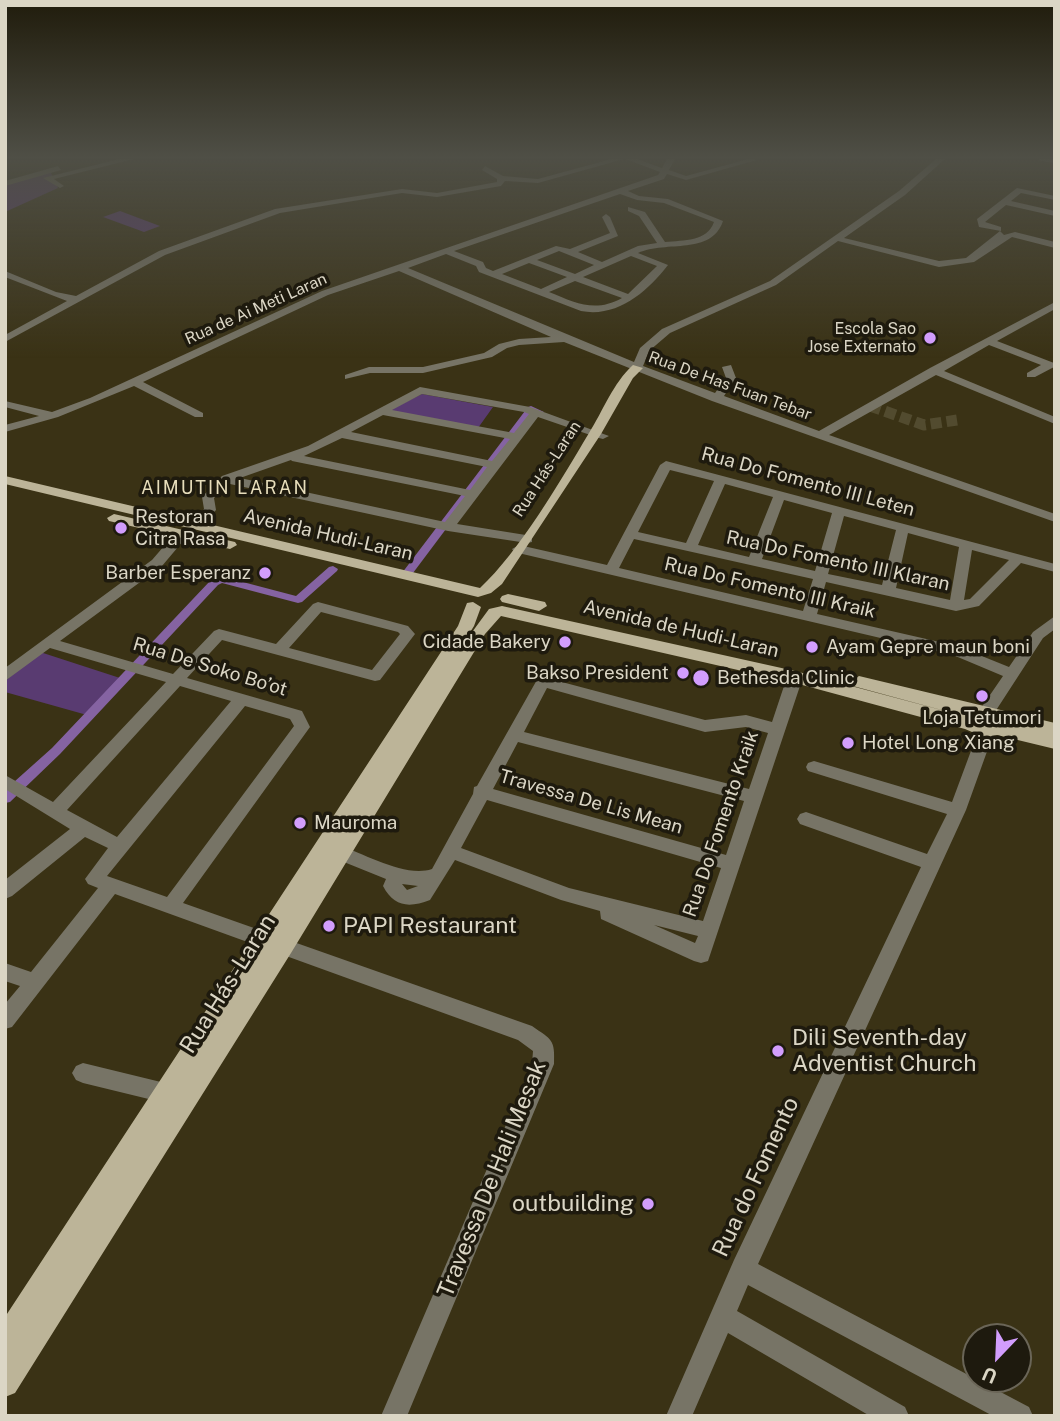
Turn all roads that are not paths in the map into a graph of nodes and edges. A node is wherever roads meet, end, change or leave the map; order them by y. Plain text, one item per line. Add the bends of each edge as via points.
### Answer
1 (238, 225) edge
2 (520, 225) edge
3 (610, 225) edge
4 (653, 225) edge
5 (717, 225) edge
6 (854, 225) edge
7 (983, 225) edge
8 (1005, 233) junction
9 (835, 238) junction
10 (662, 243) junction
11 (1055, 245) edge
12 (445, 251) junction
13 (571, 252) junction
14 (631, 253) junction
15 (528, 260) junction
16 (601, 265) junction
17 (401, 268) junction
18 (5, 274) edge
19 (494, 274) junction
20 (573, 278) junction
21 (542, 292) junction
22 (629, 297) junction
23 (84, 298) junction
24 (1055, 305) edge
25 (5, 339) edge
26 (563, 339) junction
27 (990, 339) junction
28 (1055, 363) edge
29 (727, 367) dead end
30 (637, 368) junction
31 (934, 370) junction
32 (1031, 375) dead end
33 (348, 376) dead end
34 (135, 382) junction
35 (716, 399) junction
36 (5, 404) edge
37 (379, 411) junction
38 (531, 411) junction
39 (54, 415) junction
40 (199, 415) dead end
41 (1055, 421) edge
42 (5, 429) edge
43 (341, 434) junction
44 (510, 435) junction
45 (599, 435) junction
46 (820, 435) junction
47 (292, 457) junction
48 (489, 464) junction
49 (721, 479) junction
50 (5, 480) edge
51 (226, 480) junction
52 (5, 492) edge
53 (466, 494) junction
54 (780, 495) junction
55 (839, 510) junction
56 (1055, 518) edge
57 (443, 526) junction
58 (903, 527) junction
59 (189, 530) junction
60 (632, 535) junction
61 (967, 543) junction
62 (525, 546) junction
63 (690, 548) junction
64 (1019, 558) junction
65 (754, 562) junction
66 (613, 567) junction
67 (1055, 568) edge
68 (820, 576) junction
69 (888, 591) junction
70 (477, 598) junction
71 (502, 604) junction
72 (956, 606) junction
73 (809, 616) junction
74 (1055, 621) edge
75 (48, 642) junction
76 (279, 650) junction
77 (1010, 673) junction
78 (5, 676) edge
79 (795, 677) junction
80 (178, 680) junction
81 (241, 700) junction
82 (985, 720) junction
83 (775, 729) junction
84 (1055, 729) edge
85 (512, 735) junction
86 (1055, 742) edge
87 (814, 766) dead end
88 (13, 784) edge
89 (480, 792) junction
90 (754, 797) junction
91 (56, 810) junction
92 (957, 810) junction
93 (806, 819) dead end
94 (83, 828) junction
95 (340, 843) junction
96 (120, 846) junction
97 (452, 852) junction
98 (931, 863) junction
99 (731, 864) junction
100 (110, 887) junction
101 (5, 891) edge
102 (170, 907) junction
103 (273, 944) junction
104 (5, 972) edge
105 (36, 983) junction
106 (5, 1020) edge
107 (83, 1073) dead end
108 (165, 1093) junction
109 (743, 1269) junction
110 (722, 1315) junction
111 (5, 1342) edge
112 (5, 1383) edge
113 (394, 1416) edge
114 (679, 1416) edge
115 (896, 1416) edge
116 (1020, 1416) edge

1 - 23 street via 162,253
2 - 12 street, Rua de Ai Meti Laran
3 - 13 street via 615,234
4 - 10 street
5 - 10 street via 707,239
6 - 9 street, Rua Hás-Laran
7 - 8 street
8 - 9 street via 971,260 939,264
8 - 11 street
9 - 30 street, Rua Hás-Laran via 773,283 666,331 644,350
10 - 14 street
12 - 17 street, Rua de Ai Meti Laran
12 - 19 street
13 - 15 street via 556,249
13 - 16 street
14 - 16 street
14 - 22 street via 663,265
15 - 19 street
15 - 20 street
16 - 20 street
17 - 26 street, Rua De Has Fuan Tebar
17 - 34 street, Rua de Ai Meti Laran via 325,293
18 - 23 street via 60,298
19 - 21 street
20 - 21 street
20 - 22 street
21 - 22 street via 600,312
23 - 25 street
24 - 27 street
26 - 30 street, Rua De Has Fuan Tebar
26 - 33 street via 519,342 488,355 424,370 369,370
27 - 28 street
27 - 31 street
27 - 32 street via 1050,365
29 - 35 street via 731,378
30 - 35 street, Rua De Has Fuan Tebar
30 - 45 main road, Rua Hás-Laran via 639,378
31 - 41 street
31 - 46 street
34 - 39 street, Rua de Ai Meti Laran
34 - 40 street
35 - 46 street, Rua De Has Fuan Tebar
36 - 39 street
37 - 38 street via 420,390
37 - 43 street
37 - 44 street
38 - 44 street
38 - 45 street
39 - 42 street, Rua de Ai Meti Laran
43 - 47 street
43 - 48 street
44 - 48 street
45 - 62 main road, Rua Hás-Laran
46 - 56 street, Rua De Has Fuan Tebar
47 - 51 street
47 - 53 street
48 - 53 street
49 - 54 street, Rua Do Fomento III Leten
49 - 60 street, Rua Do Fomento III Leten via 666,465
49 - 63 street
50 - 59 main road
51 - 57 street, Rua Do Fomento III Kraik
51 - 59 street via 208,497 209,510
52 - 59 main road
53 - 57 street
54 - 55 street, Rua Do Fomento III Leten
54 - 65 street
55 - 58 street, Rua Do Fomento III Leten
55 - 68 street
57 - 62 street, Rua Do Fomento III Kraik
58 - 61 street, Rua Do Fomento III Leten
58 - 69 street
59 - 70 main road
59 - 75 street via 157,563
60 - 63 street, Rua Do Fomento III Klaran
60 - 66 street, Rua Do Fomento III Leten
61 - 64 street, Rua Do Fomento III Leten
61 - 72 street
62 - 66 street, Rua Do Fomento III Kraik via 575,563
62 - 70 main road, Rua Hás-Laran
62 - 71 main road, Rua Hás-Laran
63 - 65 street, Rua Do Fomento III Klaran
64 - 67 street, Rua Do Fomento III Leten
64 - 72 street, Rua Do Fomento III Klaran via 974,603
65 - 68 street, Rua Do Fomento III Klaran
66 - 73 street, Rua Do Fomento III Kraik
68 - 69 street, Rua Do Fomento III Klaran
68 - 73 street
69 - 72 street, Rua Do Fomento III Klaran
70 - 71 main road
70 - 71 main road via 482,613
70 - 95 main road, Rua Hás-Laran via 467,626
71 - 79 main road, Avenida de Hudi-Laran
71 - 82 main road
71 - 95 main road, Rua Hás-Laran via 479,631
73 - 77 street, Rua Do Fomento III Kraik via 957,651
74 - 77 street, Rua do Fomento via 1038,635
75 - 78 street
75 - 80 street, Rua De Soko Bo’ot
76 - 76 street via 375,676 408,634 318,607
76 - 80 street via 219,634
77 - 82 street, Rua do Fomento
79 - 82 main road, Avenida de Hudi-Laran
79 - 83 street, Rua Do Fomento Kraik
80 - 81 street, Rua De Soko Bo’ot
80 - 91 street
81 - 96 street
81 - 102 street, Rua De Soko Bo’ot via 296,715 302,727
82 - 84 main road
82 - 86 main road, Avenida de Hudi-Laran
82 - 92 street, Rua do Fomento
83 - 85 street via 746,721 705,726 546,682 540,684
83 - 90 street, Rua Do Fomento Kraik
85 - 89 street
85 - 90 street
87 - 92 street
88 - 91 street
89 - 97 street
89 - 99 street, Travessa De Lis Mean
90 - 99 street, Rua Do Fomento Kraik
91 - 94 street
92 - 98 street, Rua do Fomento
93 - 98 street
94 - 96 street
94 - 101 street
95 - 97 street via 398,874 391,886 403,898 423,895
95 - 103 main road, Rua Hás-Laran
96 - 100 street via 94,880
97 - 99 street, Rua Do Fomento Kraik via 568,895 701,955
98 - 109 street, Rua do Fomento
100 - 102 street
100 - 105 street
102 - 103 street
103 - 108 main road, Rua Hás-Laran
103 - 112 main road, Rua Hás-Laran
103 - 113 street, Travessa De Hali Mesak via 525,1033 544,1046 543,1064
104 - 105 street
105 - 106 street
107 - 108 street
108 - 111 main road, Rua Hás-Laran
109 - 110 street, Rua do Fomento
109 - 116 street
110 - 114 street, Rua do Fomento
110 - 115 street

